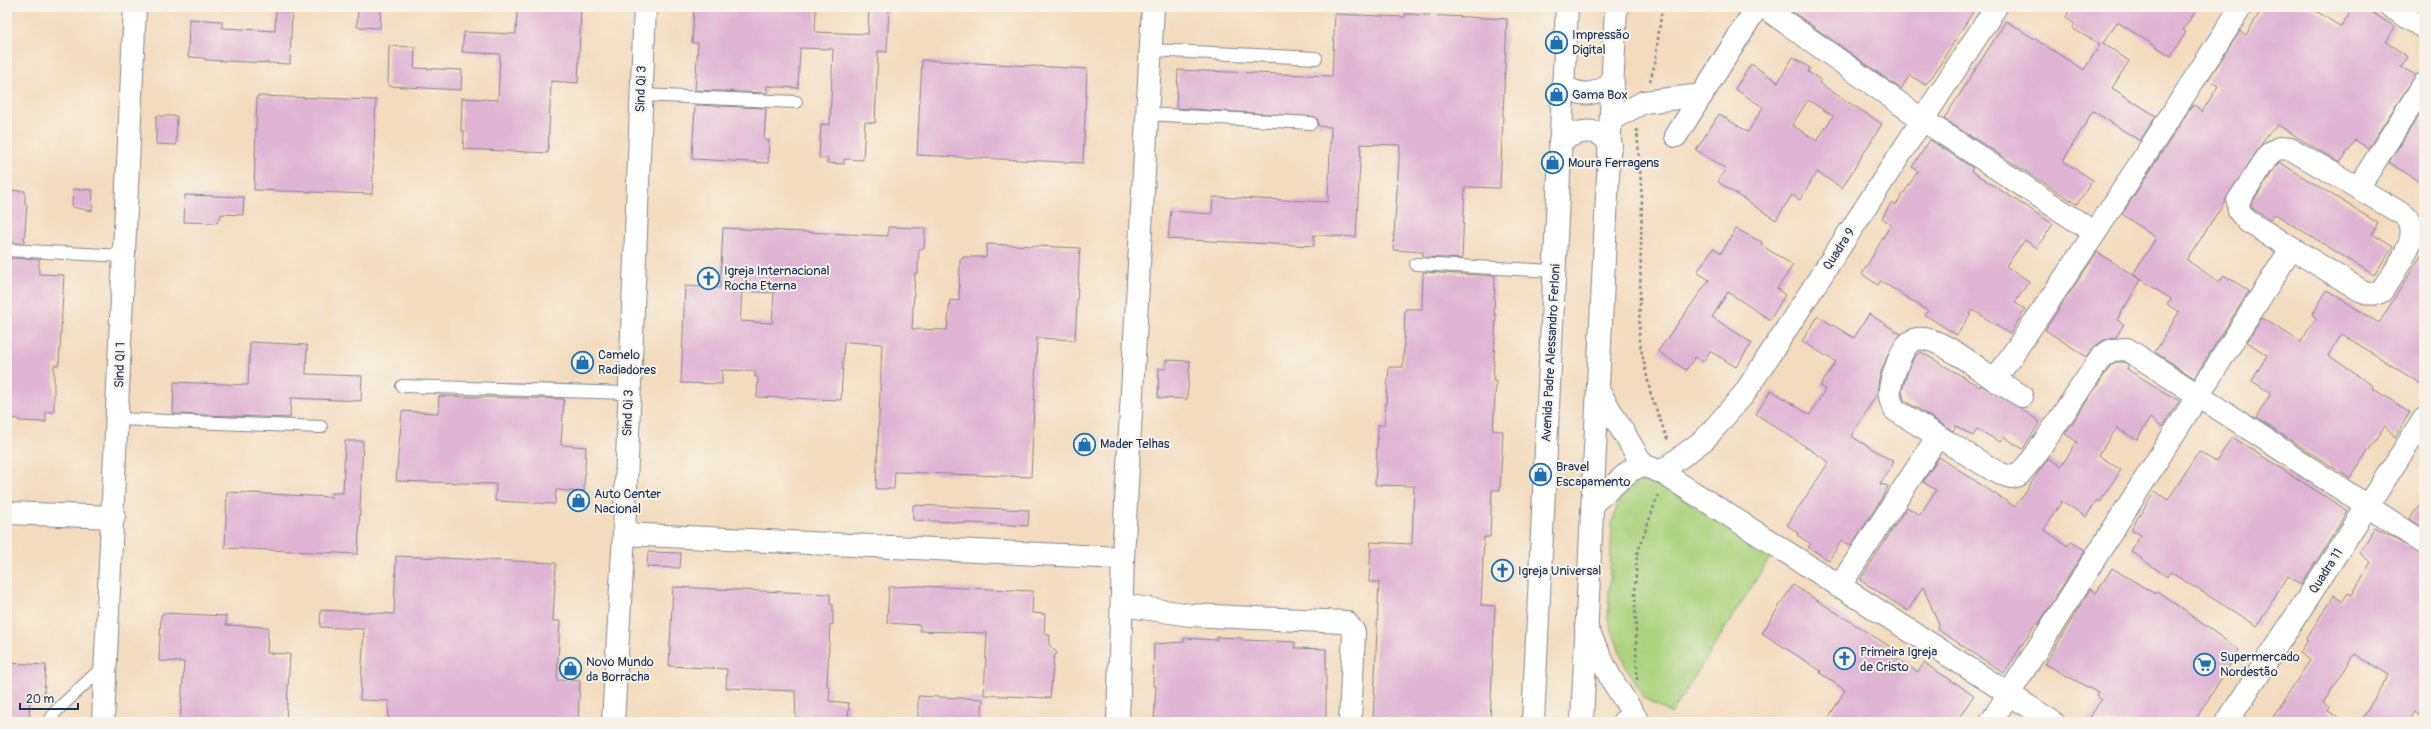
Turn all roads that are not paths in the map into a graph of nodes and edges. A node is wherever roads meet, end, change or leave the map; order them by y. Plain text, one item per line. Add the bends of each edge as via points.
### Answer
1 (135, 7) edge
2 (645, 7) edge
3 (1153, 7) edge
4 (1567, 7) edge
5 (1616, 7) edge
6 (1757, 7) edge
7 (1764, 7) edge
8 (1996, 7) edge
9 (2241, 7) edge
10 (2391, 7) edge
11 (2420, 19) edge
12 (1150, 50) junction
13 (1316, 58) dead end
14 (1613, 83) junction
15 (2424, 84) edge
16 (1562, 86) junction
17 (641, 95) junction
18 (1702, 95) junction
19 (796, 102) dead end
20 (1147, 114) junction
21 (1612, 118) junction
22 (1923, 120) junction
23 (1311, 123) dead end
24 (1676, 136) dead end
25 (1560, 142) junction
26 (1611, 145) junction
27 (2358, 188) junction
28 (2095, 233) junction
29 (2291, 249) junction
30 (7, 250) edge
31 (124, 256) junction
32 (1416, 264) dead end
33 (1555, 271) junction
34 (1995, 380) junction
35 (402, 386) dead end
36 (1598, 390) junction
37 (628, 393) junction
38 (2022, 396) dead end
39 (2197, 397) junction
40 (118, 419) junction
41 (2424, 419) edge
42 (320, 428) dead end
43 (1938, 436) junction
44 (1654, 476) junction
45 (1593, 503) junction
46 (2368, 507) junction
47 (7, 512) edge
48 (114, 517) junction
49 (624, 534) junction
50 (2424, 543) edge
51 (1123, 558) junction
52 (1839, 587) junction
53 (1123, 605) junction
54 (1586, 627) junction
55 (106, 665) junction
56 (2010, 694) junction
57 (1634, 721) edge
58 (49, 722) edge
59 (103, 722) edge
60 (613, 722) edge
61 (1118, 722) edge
62 (1350, 722) edge
63 (1533, 722) edge
64 (1582, 722) edge
65 (1991, 722) edge
66 (2053, 722) edge
67 (2227, 722) edge

1 - 31 street, Sind QI 1
2 - 17 street, Sind Qi 3
3 - 12 street
4 - 16 street, Avenida Padre Alessandro Ferloni
5 - 14 street
6 - 18 street
7 - 22 street
8 - 22 street, Quadra 9
9 - 28 street
10 - 11 street
12 - 13 lane
12 - 20 street
14 - 16 street via 1599,92 1586,94
14 - 21 street
15 - 27 street
16 - 25 street, Avenida Padre Alessandro Ferloni
17 - 19 lane
17 - 37 street, Sind Qi 3
18 - 21 street via 1644,102
18 - 24 street
20 - 23 lane
20 - 51 street
21 - 26 street
22 - 28 street
22 - 44 street, Quadra 9 via 1744,394 1705,439
25 - 26 street via 1567,137 1585,132 1599,133
25 - 33 street, Avenida Padre Alessandro Ferloni
26 - 36 street
27 - 29 street via 2291,149 2279,148 2270,153 2238,201 2239,211 2247,221
27 - 29 street via 2410,220 2411,242 2382,291 2371,294 2360,290
28 - 34 street
29 - 39 street
30 - 31 lane
31 - 40 street, Sind QI 1
32 - 33 lane
33 - 63 street, Avenida Padre Alessandro Ferloni
34 - 38 street
34 - 43 street via 1942,344 1921,338 1905,346 1889,389 1889,400 1895,410
35 - 37 lane
36 - 44 street
36 - 45 street
37 - 49 street, Sind Qi 3
39 - 43 street via 2127,349 2121,348 2102,356 2034,457 2019,475 2011,477 1998,473
39 - 46 street
39 - 56 street
40 - 42 lane
40 - 48 street, Sind QI 1
41 - 46 street, Quadra 11
43 - 52 street
44 - 45 street, Quadra 9 via 1631,470
44 - 52 street
45 - 54 street
46 - 50 street
46 - 67 street, Quadra 11
47 - 48 street
48 - 55 street, Sind QI 1
49 - 51 street
49 - 60 street, Sind Qi 3
51 - 53 street
52 - 56 street
53 - 61 street
53 - 62 street via 1190,615 1346,622 1354,632
54 - 57 street
54 - 64 street
55 - 58 lane via 56,711
55 - 59 street, Sind QI 1
56 - 65 street
56 - 66 street

